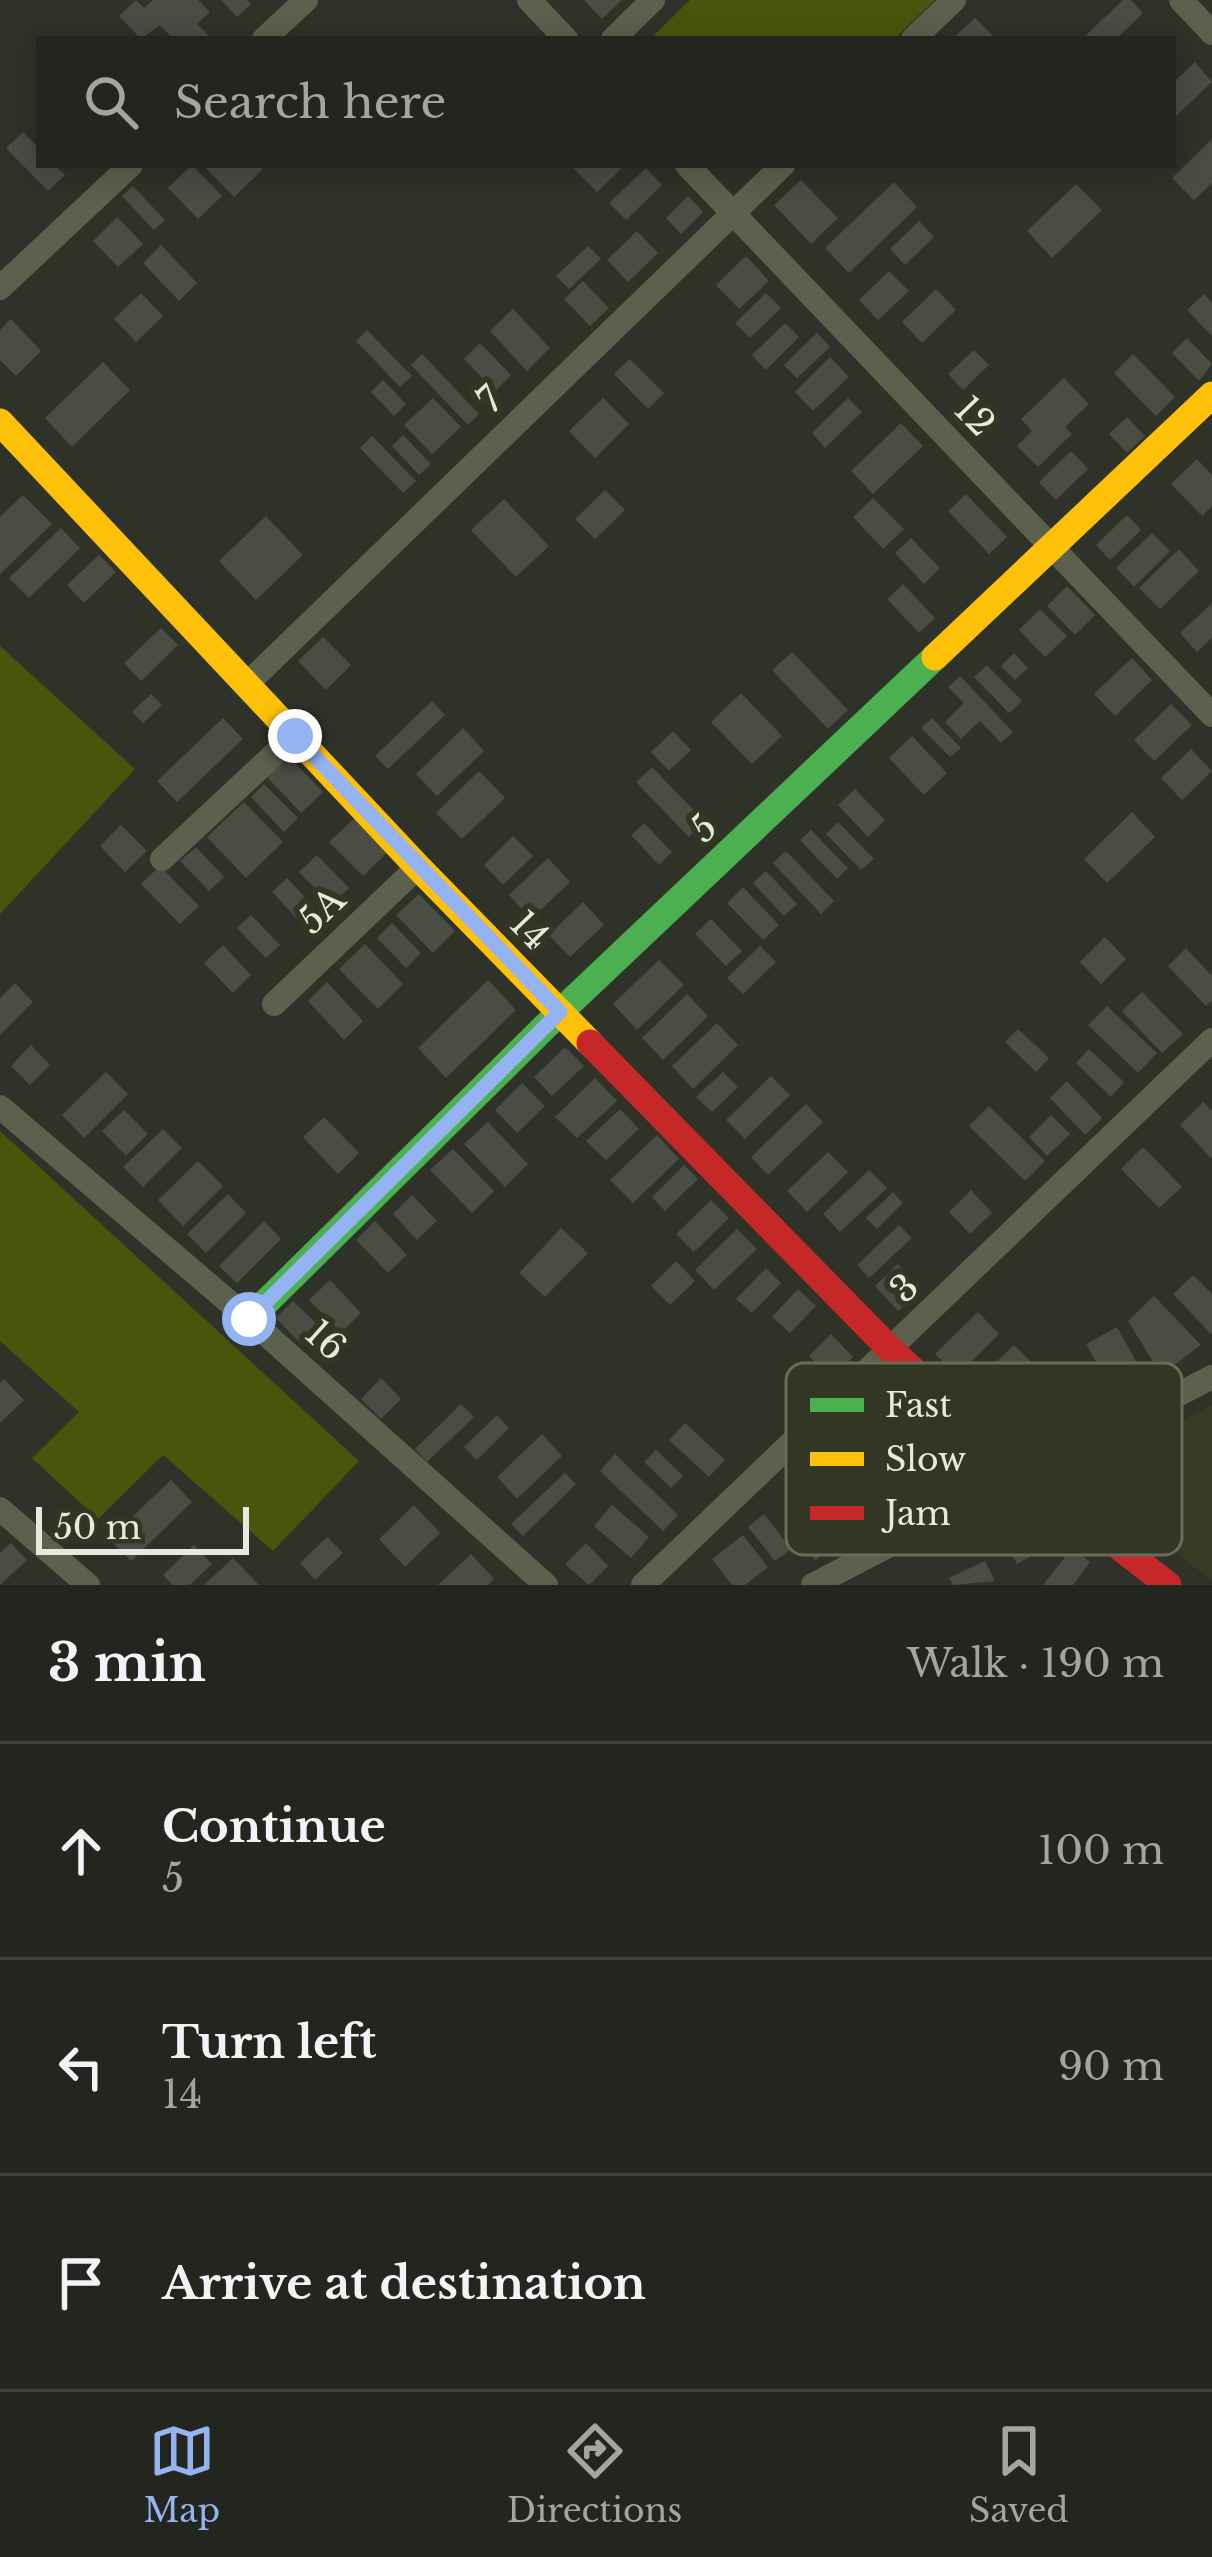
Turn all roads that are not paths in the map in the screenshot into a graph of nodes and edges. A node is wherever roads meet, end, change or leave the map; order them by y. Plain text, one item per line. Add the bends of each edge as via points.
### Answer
1 (306, 0) edge
2 (529, 0) edge
3 (653, 0) edge
4 (954, 0) edge
5 (1181, 0) edge
6 (1212, 32) edge
7 (267, 36) edge
8 (563, 36) edge
9 (617, 36) edge
10 (916, 36) edge
11 (127, 168) edge
12 (690, 168) edge
13 (780, 168) edge
14 (733, 214) junction
15 (0, 288) edge
16 (1212, 395) edge
17 (0, 422) edge
18 (1052, 548) junction
19 (246, 685) junction
20 (1212, 716) edge
21 (295, 736) junction
22 (162, 859) dead end
23 (418, 867) junction
24 (274, 1004) dead end
25 (560, 1012) junction
26 (1212, 1040) edge
27 (0, 1108) edge
28 (249, 1319) junction
29 (891, 1350) junction
30 (877, 1363) edge
31 (905, 1363) edge
32 (1212, 1377) edge
33 (1182, 1392) edge
34 (786, 1449) edge
35 (0, 1509) edge
36 (870, 1555) edge
37 (1130, 1555) edge
38 (88, 1585) edge
39 (546, 1585) edge
40 (643, 1585) edge
41 (813, 1585) edge
42 (1168, 1585) edge

1 - 7 street
2 - 8 street
3 - 9 street
4 - 10 street
5 - 6 street
11 - 15 street
12 - 14 street, 12
13 - 14 street, 7
14 - 18 street, 12
14 - 19 street, 7
16 - 18 street, 5
17 - 19 street, 14
18 - 20 street, 12
18 - 25 street, 5
19 - 21 street, 14
21 - 22 street
21 - 23 street, 14
23 - 24 street, 5A
23 - 25 street, 14
25 - 28 street, 5
25 - 29 street, 14
26 - 29 street, 3
27 - 28 street, 16
28 - 39 street, 16
29 - 30 street, 3
29 - 31 street, 14
32 - 33 street
34 - 40 street, 3
35 - 38 street
36 - 41 street
37 - 42 street, 14

